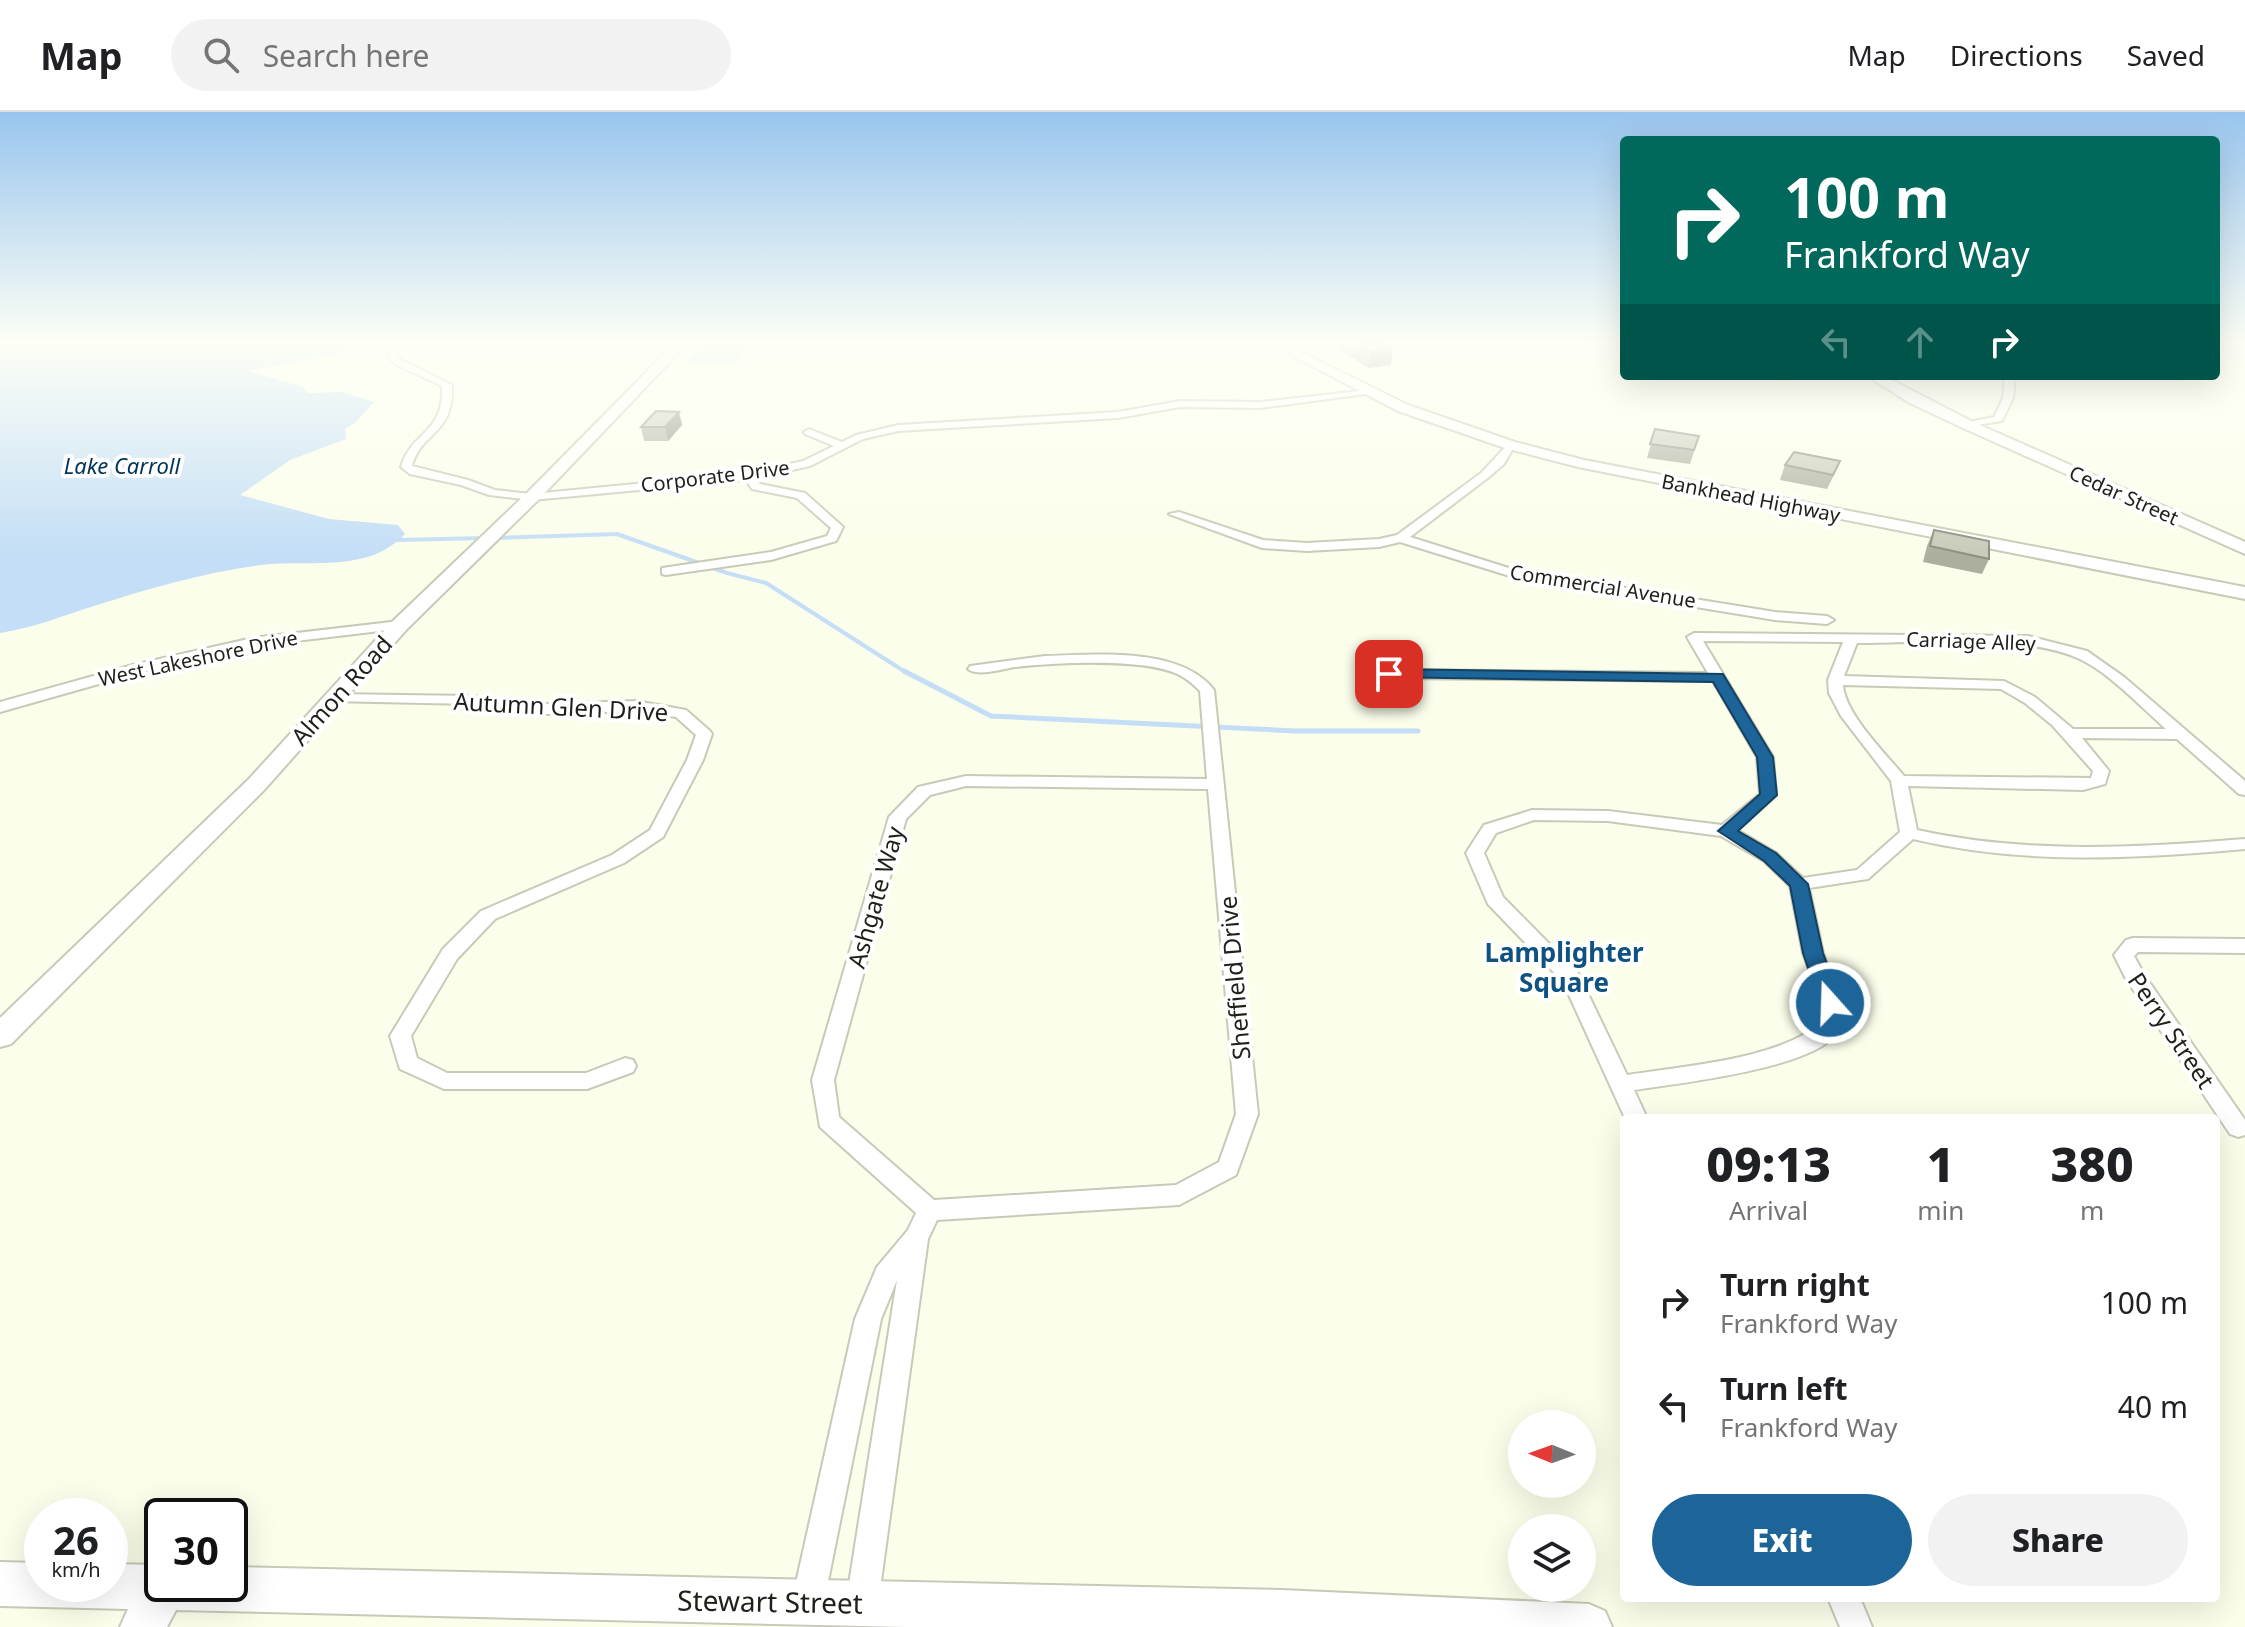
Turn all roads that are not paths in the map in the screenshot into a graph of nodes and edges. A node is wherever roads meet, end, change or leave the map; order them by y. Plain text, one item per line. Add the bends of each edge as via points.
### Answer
1 (445, 415) edge
2 (612, 415) edge
3 (1120, 415) edge
4 (1423, 415) edge
5 (1947, 415) edge
6 (2000, 415) edge
7 (1968, 425) junction
8 (809, 432) dead end
9 (1510, 445) junction
10 (843, 446) junction
11 (749, 476) junction
12 (532, 497) junction
13 (1175, 514) dead end
14 (1401, 538) junction
15 (2245, 549) edge
16 (666, 571) dead end
17 (2245, 593) edge
18 (1827, 620) dead end
19 (400, 625) junction
20 (1852, 637) junction
21 (975, 669) dead end
22 (1389, 674) dead end
23 (1718, 677) junction
24 (1835, 680) junction
25 (334, 698) junction
26 (0, 707) edge
27 (2067, 734) junction
28 (2178, 734) junction
29 (1899, 781) junction
30 (1216, 784) junction
31 (2245, 790) edge
32 (1726, 831) junction
33 (1909, 833) junction
34 (2245, 844) edge
35 (1799, 884) junction
36 (2245, 946) edge
37 (0, 1036) edge
38 (625, 1066) dead end
39 (1622, 1084) junction
40 (1634, 1114) edge
41 (2238, 1128) dead end
42 (929, 1210) junction
43 (917, 1237) junction
44 (0, 1584) edge
45 (144, 1587) edge
46 (248, 1589) edge
47 (156, 1602) edge
48 (808, 1602) junction
49 (1846, 1602) edge
50 (862, 1603) junction
51 (1280, 1620) edge
52 (143, 1627) edge
53 (1589, 1627) edge
54 (1856, 1627) edge

1 - 12 street, Corporate Drive via 406,467 493,493
2 - 12 street, Almon Road
3 - 10 street, Corporate Drive via 898,428
4 - 9 street, Bankhead Highway
5 - 7 street, Cedar Street
6 - 7 street
7 - 15 street, Cedar Street
8 - 10 street
9 - 14 street via 1485,475
9 - 17 street, Bankhead Highway via 1663,481
10 - 11 street, Corporate Drive via 806,464
11 - 12 street, Corporate Drive
11 - 16 street via 756,487 801,495 837,527 832,538 739,562
12 - 19 street, Almon Road
13 - 14 street via 1262,544 1353,545
14 - 18 street, Commercial Avenue via 1513,573
19 - 25 street, Almon Road
19 - 26 street, West Lakeshore Drive via 253,642
20 - 23 street, Carriage Alley via 1694,637
20 - 24 street
20 - 28 street, Carriage Alley via 2028,640 2059,646 2082,654 2119,680
21 - 30 street, Sheffield Drive via 1005,662 1132,662 1173,667 1196,677 1207,690
22 - 23 street
23 - 32 street via 1765,757 1768,795
24 - 27 street via 2004,685 2023,693
24 - 29 street via 1846,713
25 - 37 street, Almon Road via 257,784
25 - 38 street, Autumn Glen Drive via 471,700 547,709 636,706 681,713 704,734 657,833 618,859 488,915 450,954 400,1036 408,1063 444,1081 587,1081
27 - 28 street
27 - 29 street via 2101,771 2099,781
28 - 31 street, Carriage Alley
29 - 33 street
30 - 42 street, Sheffield Drive via 1247,1114 1228,1168 1179,1195
30 - 42 street, Ashgate Way via 966,781 924,791 898,817 823,1080 828,1121
32 - 35 street via 1770,857
32 - 39 street via 1608,816 1532,815 1490,829 1475,853 1495,900 1571,978
33 - 34 street via 2026,852 2164,851
33 - 35 street via 1862,875
35 - 39 street via 1813,953 1837,1018 1828,1029 1819,1039 1781,1052
36 - 41 street, Perry Street via 2133,945 2124,955
39 - 40 street
42 - 43 street
43 - 48 street via 886,1275 868,1319
43 - 50 street
44 - 45 street, Stewart Street
46 - 48 street, Stewart Street
47 - 52 street
48 - 50 street, Stewart Street
49 - 54 street
50 - 51 street, Stewart Street
51 - 53 street, Stewart Street

